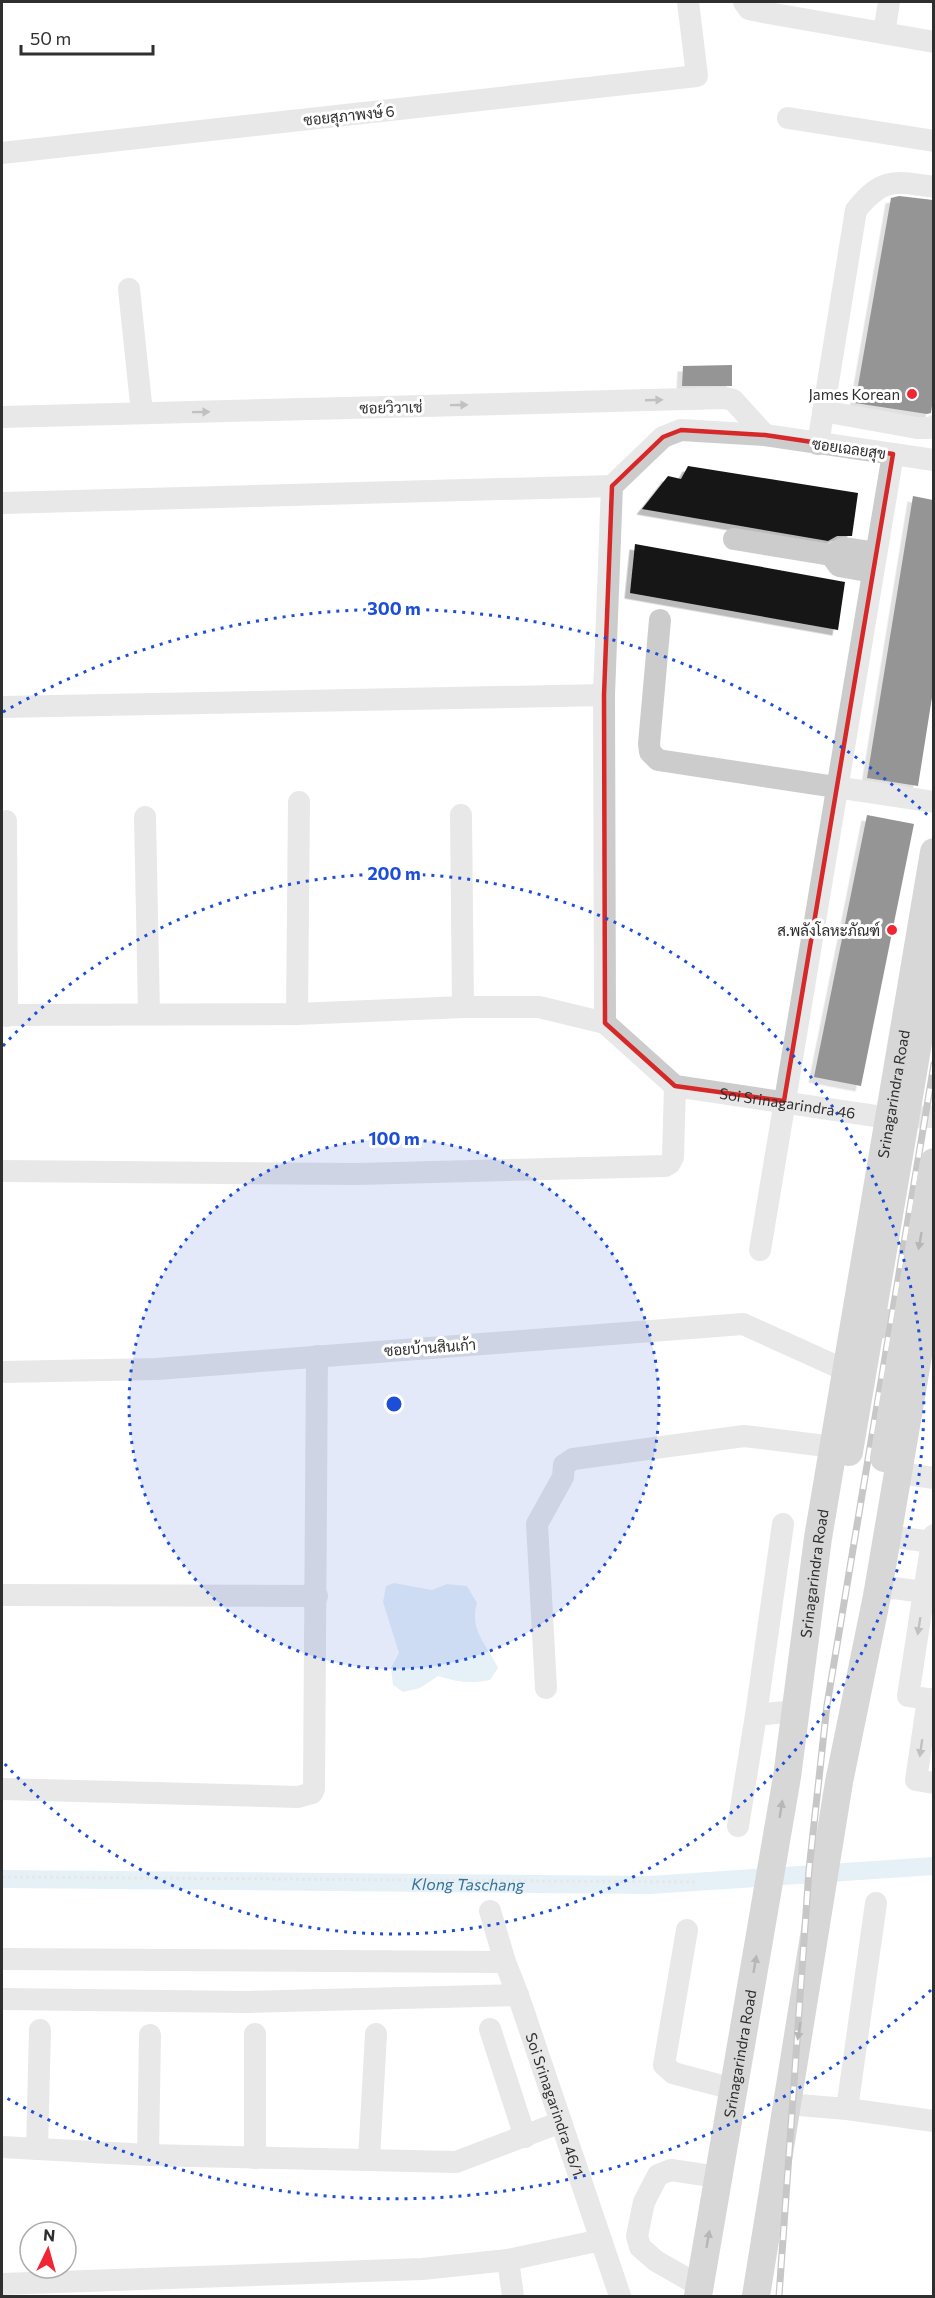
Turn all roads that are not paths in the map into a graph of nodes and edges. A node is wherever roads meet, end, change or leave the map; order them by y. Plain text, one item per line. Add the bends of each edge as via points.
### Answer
1 (688, 2) edge
2 (744, 2) edge
3 (889, 2) edge
4 (815, 11) edge
5 (884, 33) junction
6 (933, 42) edge
7 (788, 118) dead end
8 (933, 141) edge
9 (2, 153) edge
10 (933, 187) edge
11 (129, 290) dead end
12 (823, 411) junction
13 (142, 413) junction
14 (2, 417) edge
15 (933, 426) edge
16 (765, 435) junction
17 (818, 444) junction
18 (893, 454) junction
19 (933, 460) edge
20 (612, 486) junction
21 (2, 503) edge
22 (734, 539) dead end
23 (874, 563) junction
24 (660, 620) dead end
25 (604, 695) junction
26 (2, 707) edge
27 (837, 786) junction
28 (299, 802) dead end
29 (933, 802) edge
30 (460, 815) dead end
31 (145, 817) dead end
32 (6, 821) dead end
33 (933, 865) edge
34 (933, 948) edge
35 (463, 1007) junction
36 (149, 1014) junction
37 (297, 1014) junction
38 (4, 1015) edge
39 (605, 1023) junction
40 (681, 1087) junction
41 (784, 1101) junction
42 (933, 1117) edge
43 (889, 1118) junction
44 (933, 1162) edge
45 (2, 1171) edge
46 (760, 1250) dead end
47 (933, 1262) edge
48 (317, 1356) junction
49 (849, 1362) junction
50 (916, 1364) junction
51 (2, 1372) edge
52 (842, 1450) junction
53 (891, 1465) junction
54 (933, 1478) edge
55 (783, 1524) dead end
56 (887, 1536) junction
57 (933, 1539) edge
58 (878, 1586) junction
59 (924, 1592) junction
60 (2, 1595) edge
61 (316, 1596) junction
62 (546, 1688) dead end
63 (931, 1700) edge
64 (795, 1711) junction
65 (756, 1715) junction
66 (787, 1777) junction
67 (839, 1782) junction
68 (933, 1782) edge
69 (2, 1789) edge
70 (738, 1827) dead end
71 (876, 1903) dead end
72 (490, 1911) dead end
73 (687, 1930) dead end
74 (2, 1959) edge
75 (505, 1962) junction
76 (518, 1995) junction
77 (2, 1999) edge
78 (490, 2029) dead end
79 (40, 2030) dead end
80 (255, 2034) dead end
81 (376, 2034) dead end
82 (150, 2035) dead end
83 (733, 2089) junction
84 (787, 2104) junction
85 (847, 2109) junction
86 (933, 2121) edge
87 (561, 2122) junction
88 (525, 2137) junction
89 (2, 2147) edge
90 (37, 2149) junction
91 (148, 2155) junction
92 (255, 2158) junction
93 (369, 2159) junction
94 (718, 2177) junction
95 (601, 2240) junction
96 (508, 2260) junction
97 (2, 2284) edge
98 (699, 2291) edge
99 (513, 2296) edge
100 (620, 2296) edge
101 (756, 2296) edge

1 - 9 street, ซอยสุภาพงษ์ 6 via 697,76
2 - 4 street via 749,9
3 - 5 street
4 - 5 street
5 - 6 street
7 - 8 street
10 - 12 street via 903,182 884,184 856,210
11 - 13 street
12 - 15 street via 917,428
12 - 17 street
13 - 14 street, ซอยวิวาเช่
13 -> 16 street, ซอยวิวาเช่ via 725,398 733,400
16 - 17 street, ซอยเฉลยสุข
16 - 20 street, ซอยเฉลยสุข via 681,430 663,437
17 - 18 street, ซอยเฉลยสุข
18 - 19 street, ซอยเฉลยสุข
18 - 23 street
20 - 21 street
20 - 25 street
22 - 23 street via 831,555 843,548
23 - 27 street
24 - 27 street via 649,744 653,756 669,762
25 - 26 street
25 - 39 street
27 - 29 street
27 - 41 street
28 - 37 street
30 - 35 street
31 - 36 street
32 - 38 street
33 - 43 main road, Srinagarindra Road
34 - 52 main road, bridge
35 - 37 street
35 - 39 street via 539,1007
36 - 37 street
36 - 38 street
39 - 40 street
40 - 41 street, Soi Srinagarindra 46
40 - 45 street via 673,1157 665,1166 357,1174
41 - 43 street, Soi Srinagarindra 46
41 - 46 street
42 - 43 street, Soi Srinagarindra 46
43 - 49 main road, Srinagarindra Road
44 -> 53 main road, bridge
47 - 50 main road
48 - 49 street, ซอยบ้านสินเก้า via 742,1324
48 - 51 street, ซอยบ้านสินเก้า via 157,1369
48 - 61 street
49 - 50 main road via 864,1334 884,1324 894,1325 904,1333
49 - 52 main road, Srinagarindra Road
50 - 53 main road
52 - 62 street via 744,1436 567,1462 563,1478 537,1524
52 - 64 main road, Srinagarindra Road via 812,1583
52 - 66 main road via 821,1615
53 - 54 street
53 - 56 main road
53 - 67 main road via 851,1659
55 - 65 street
56 - 57 street
56 - 58 main road
57 - 59 street
58 - 59 street
58 - 67 main road
59 -> 63 street via 908,1696
60 - 61 street
61 - 69 street via 312,1793 298,1797
63 -> 68 street via 916,1780
64 - 65 street
64 - 66 main road, Srinagarindra Road
65 - 70 street
83 -> 66 main road, Srinagarindra Road
67 -> 84 main road
71 - 85 street
72 - 75 street, Soi Srinagarindra 46/1
73 - 83 street via 664,2065 671,2072
74 - 75 street
75 - 76 street, Soi Srinagarindra 46/1
76 - 77 street via 247,2002
76 - 87 street, Soi Srinagarindra 46/1
78 - 88 street
79 - 90 street
80 - 92 street
81 - 93 street
82 - 91 street
83 - 94 main road, Srinagarindra Road
84 - 85 street
84 - 101 main road
85 - 86 street
87 - 88 street
87 - 95 street, Soi Srinagarindra 46/1
88 - 93 street via 456,2162
89 - 90 street
90 - 91 street
91 - 92 street
92 - 93 street
98 -> 94 main road, Srinagarindra Road
94 - 98 street via 670,2170 658,2175 644,2202 637,2236 640,2247
95 - 96 street
95 - 100 street, Soi Srinagarindra 46/1
96 - 97 street via 422,2269
96 - 99 street

